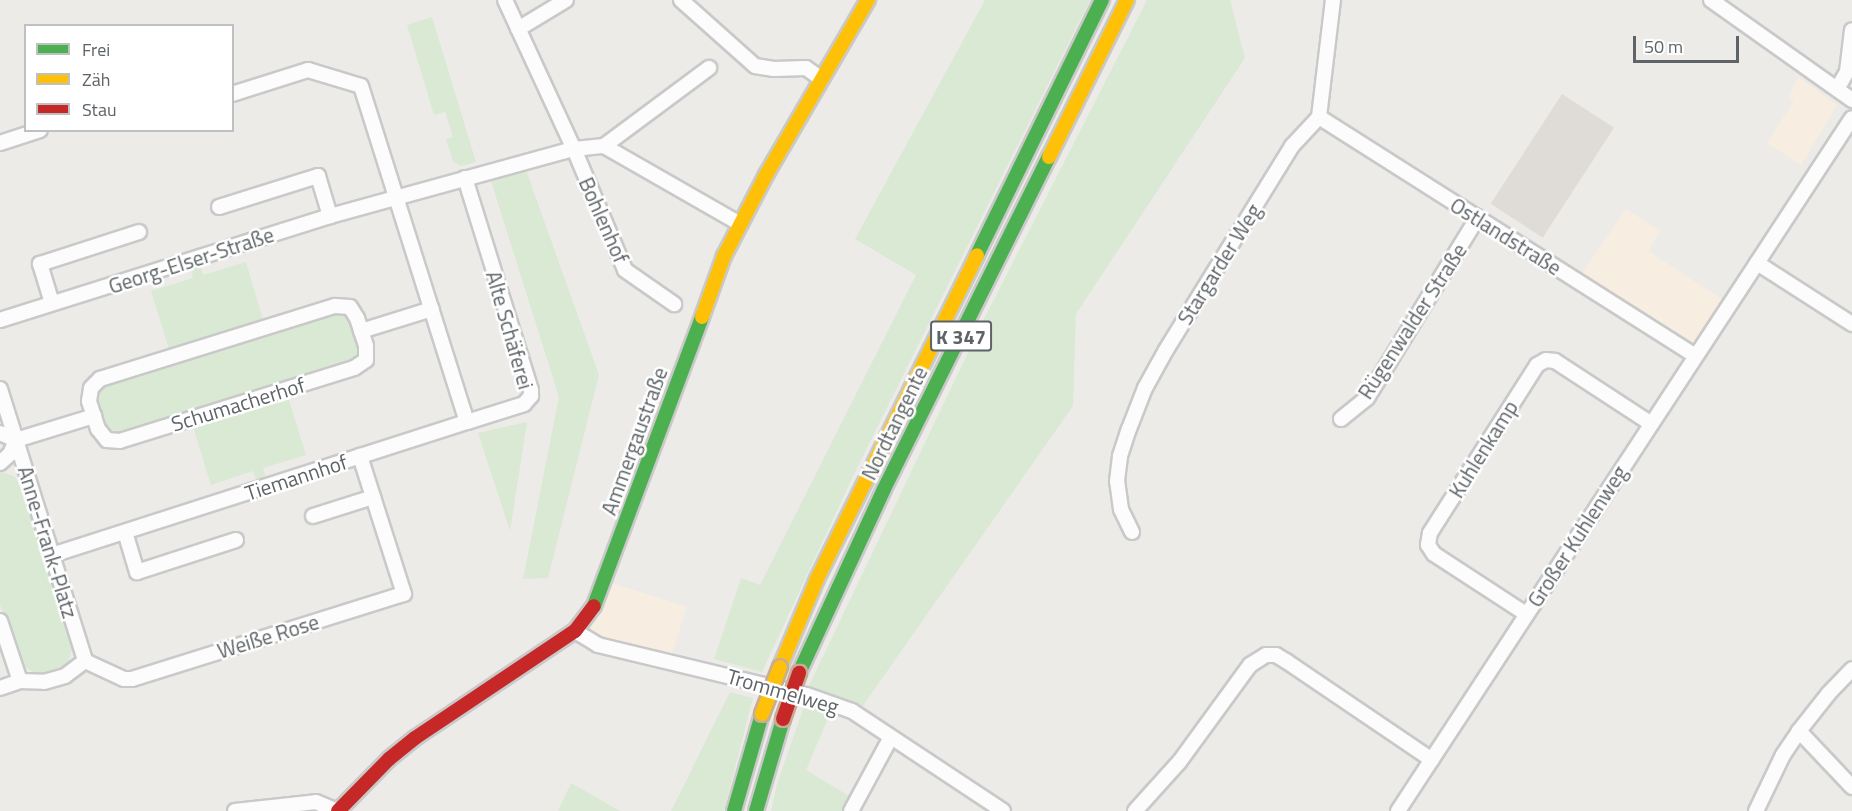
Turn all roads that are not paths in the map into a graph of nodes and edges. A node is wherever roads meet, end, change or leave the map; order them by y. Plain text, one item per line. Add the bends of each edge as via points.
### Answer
1 (505, 0) edge
2 (566, 0) edge
3 (681, 0) edge
4 (868, 0) edge
5 (1102, 0) edge
6 (1127, 0) edge
7 (1333, 0) edge
8 (1711, 0) edge
9 (518, 29) junction
10 (1852, 30) edge
11 (709, 68) dead end
12 (822, 79) junction
13 (1837, 89) junction
14 (234, 93) edge
15 (1852, 100) edge
16 (1318, 117) junction
17 (1852, 118) edge
18 (34, 132) edge
19 (0, 143) edge
20 (604, 146) junction
21 (574, 149) junction
22 (465, 178) junction
23 (396, 197) junction
24 (219, 207) dead end
25 (330, 216) junction
26 (1478, 218) junction
27 (740, 224) junction
28 (139, 232) dead end
29 (1757, 263) junction
30 (52, 303) junction
31 (674, 304) dead end
32 (432, 309) junction
33 (0, 320) edge
34 (1852, 324) edge
35 (361, 331) junction
36 (1694, 355) junction
37 (0, 389) edge
38 (94, 416) junction
39 (1341, 419) dead end
40 (467, 422) junction
41 (1650, 423) junction
42 (0, 433) edge
43 (16, 440) junction
44 (360, 456) junction
45 (0, 463) edge
46 (373, 497) junction
47 (313, 516) dead end
48 (124, 532) junction
49 (1132, 532) dead end
50 (236, 540) dead end
51 (52, 555) junction
52 (1526, 614) junction
53 (0, 621) edge
54 (575, 631) junction
55 (85, 661) junction
56 (1852, 669) edge
57 (20, 681) junction
58 (0, 688) edge
59 (1798, 731) junction
60 (891, 737) junction
61 (1432, 760) junction
62 (1852, 787) edge
63 (235, 811) edge
64 (338, 811) edge
65 (734, 811) edge
66 (756, 811) edge
67 (851, 811) edge
68 (1003, 811) edge
69 (1135, 811) edge
70 (1398, 811) edge
71 (1756, 811) edge

1 - 9 street, Bohlenhof
2 - 9 street
3 - 12 street via 755,66 806,68
4 - 12 main road, Ammergaustraße
5 - 65 main road, Nordtangente / K 347, bridge via 826,562 762,714
6 - 66 main road, Nordtangente / K 347, bridge via 884,489 799,674
7 - 16 street
8 - 13 street
9 - 21 street, Bohlenhof
10 - 13 street via 1847,72
11 - 20 street
12 - 27 main road, Ammergaustraße
13 - 15 street
14 - 23 street via 308,70 361,86
16 - 26 street, Ostlandstraße
16 - 49 street, Stargarder Weg via 1292,146 1145,388 1120,456 1117,481 1121,509
17 - 29 street, Großer Kuhlenweg
18 - 19 street
20 - 21 street, Georg-Elser-Straße
20 - 27 street
21 - 22 street, Georg-Elser-Straße
21 - 31 street, Bohlenhof via 625,270
22 - 23 street, Georg-Elser-Straße
22 - 40 street, Alte Schäferei via 531,390 524,404
23 - 25 street, Georg-Elser-Straße
23 - 32 street
24 - 25 street, Georg-Elser-Straße via 318,176
25 - 30 street, Georg-Elser-Straße
26 - 36 street, Ostlandstraße
26 - 39 street, Rügenwalder Straße via 1367,398
27 - 54 main road, Ammergaustraße via 698,324 600,594
28 - 30 street, Georg-Elser-Straße via 39,264
29 - 34 street
29 - 36 street, Großer Kuhlenweg
30 - 33 street, Georg-Elser-Straße
32 - 35 street
32 - 40 street
35 - 38 street, Schumacherhof via 350,308 335,306 100,379 91,388 89,401
35 - 38 street, Schumacherhof via 366,360 343,371 120,441 107,440
36 - 41 street, Großer Kuhlenweg
37 - 43 street, Anne-Frank-Platz
38 - 43 street
40 - 44 street, Tiemannhof
41 - 52 street, Großer Kuhlenweg
41 - 52 street, Kuhlenkamp via 1555,361 1545,360 1537,365 1430,533 1428,544 1434,554
42 - 43 street
43 - 45 street via 10,454
43 - 51 street, Anne-Frank-Platz
44 - 46 street, Weiße Rose
44 - 48 street, Tiemannhof
46 - 47 street, Tiemannhof
46 - 55 street, Weiße Rose via 404,594 132,679
48 - 50 street via 137,572
48 - 51 street, Tiemannhof
51 - 55 street, Anne-Frank-Platz
52 - 61 street, Großer Kuhlenweg
53 - 57 street
54 - 60 street, Trommelweg via 598,645 807,695 852,711
54 - 64 main road, Ammergaustraße via 416,738 389,759
55 - 57 street via 65,676 44,682
56 - 59 street
57 - 58 street
59 - 62 street
59 - 71 street
60 - 67 street
60 - 68 street, Trommelweg
61 - 69 street via 1286,661 1266,655 1250,665 1180,762
61 - 70 street, Großer Kuhlenweg
63 - 64 street via 316,802

